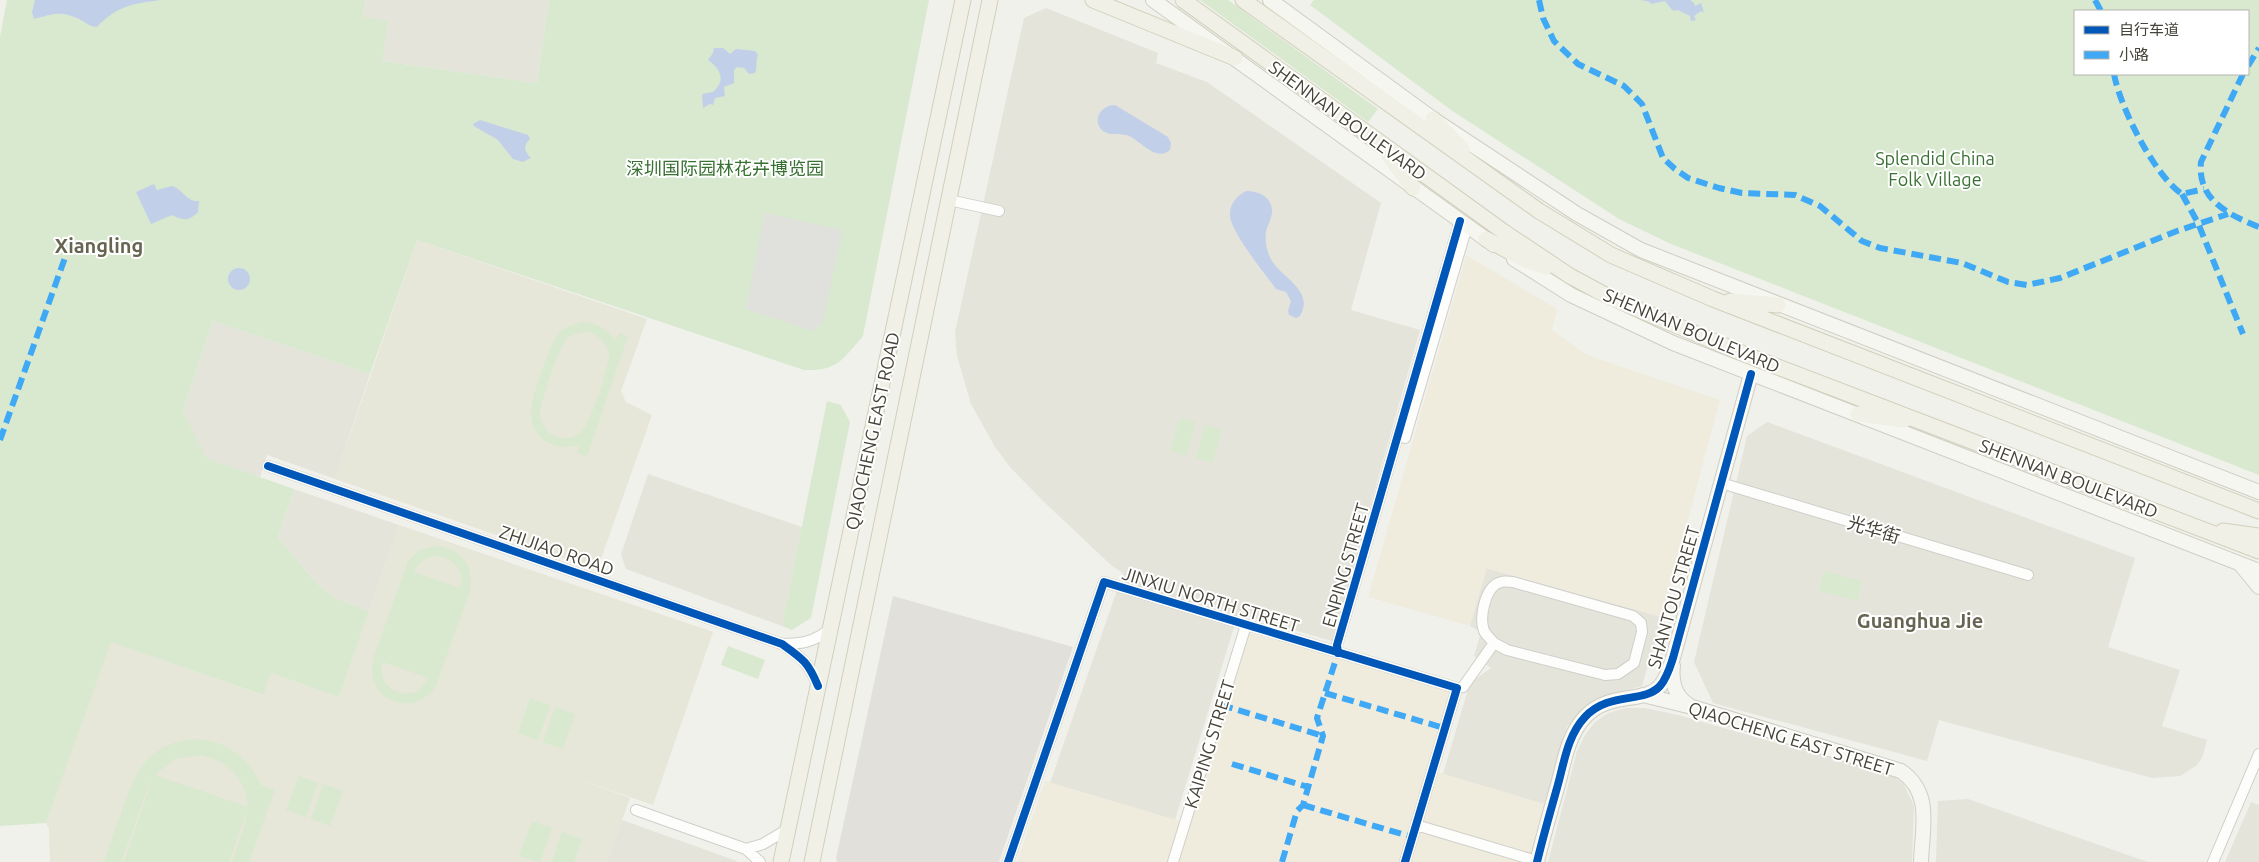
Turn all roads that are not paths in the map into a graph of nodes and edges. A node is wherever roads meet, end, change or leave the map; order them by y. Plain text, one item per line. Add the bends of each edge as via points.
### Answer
1 (963, 0) edge
2 (990, 0) edge
3 (997, 0) edge
4 (1093, 0) edge
5 (1154, 0) edge
6 (1183, 0) edge
7 (1243, 0) edge
8 (1270, 0) edge
9 (986, 19) junction
10 (1235, 58) junction
11 (1433, 119) junction
12 (1380, 143) junction
13 (1488, 176) junction
14 (1413, 188) junction
15 (948, 200) junction
16 (999, 210) dead end
17 (1463, 224) junction
18 (1486, 239) junction
19 (1570, 276) junction
20 (1713, 299) junction
21 (1778, 305) junction
22 (1751, 374) junction
23 (1858, 414) junction
24 (1930, 424) junction
25 (268, 466) dead end
26 (1721, 483) junction
27 (2259, 492) edge
28 (2259, 511) edge
29 (2199, 528) junction
30 (2259, 536) edge
31 (2259, 551) edge
32 (2240, 563) junction
33 (2259, 571) edge
34 (2028, 575) dead end
35 (2259, 587) edge
36 (1246, 625) junction
37 (830, 629) junction
38 (1494, 643) junction
39 (782, 644) junction
40 (1338, 653) junction
41 (1673, 658) junction
42 (1476, 684) dead end
43 (818, 686) junction
44 (1460, 687) junction
45 (1643, 695) junction
46 (1692, 707) junction
47 (2259, 754) edge
48 (636, 810) dead end
49 (1416, 825) junction
50 (788, 829) junction
51 (746, 849) junction
52 (815, 859) edge
53 (760, 862) edge
54 (780, 862) edge
55 (1008, 862) edge
56 (1173, 862) edge
57 (1405, 862) edge
58 (1537, 862) edge
59 (1921, 862) edge
60 (2213, 862) edge

1 - 37 main road, QIAOCHENG EAST ROAD
2 - 9 main road, QIAOCHENG EAST ROAD
3 - 9 main road
4 - 10 main road
5 - 10 main road
6 - 12 main road, SHENNAN BOULEVARD
7 - 13 main road, SHENNAN BOULEVARD
8 - 11 main road
9 - 15 main road, QIAOCHENG EAST ROAD
10 - 14 main road
11 - 13 main road
11 - 21 main road via 1610,234 1671,263
12 - 14 main road
12 - 19 main road, SHENNAN BOULEVARD
13 - 20 main road, SHENNAN BOULEVARD via 1611,255
14 - 17 main road
15 - 16 street
15 - 52 main road, QIAOCHENG EAST ROAD
17 - 18 main road
17 - 40 street, ENPING STREET via 1337,645
18 - 19 main road via 1525,260
18 - 22 main road via 1532,271 1588,303 1673,343
19 - 24 main road, SHENNAN BOULEVARD via 1609,297 1749,356
20 - 21 main road
20 - 28 main road, SHENNAN BOULEVARD
21 - 27 main road
22 - 23 main road
22 - 26 main road, SHANTOU STREET
23 - 24 main road
23 - 32 main road
24 - 29 main road, SHENNAN BOULEVARD
25 - 39 street, ZHIJIAO ROAD
26 - 34 street, 光华街
26 - 41 main road, SHANTOU STREET
29 - 30 main road
29 - 31 main road, SHENNAN BOULEVARD
32 - 33 main road
32 - 35 main road
36 - 40 street, JINXIU NORTH STREET
36 - 55 street, JINXIU NORTH STREET via 1104,582
36 - 56 street, KAIPING STREET
37 - 39 street, ZHIJIAO ROAD via 810,642
37 - 43 main road, QIAOCHENG EAST ROAD
38 - 38 street via 1507,650 1605,675 1618,674 1634,663 1642,632 1641,623 1633,616 1513,582 1501,582 1489,593 1482,618 1484,631
38 - 44 street
39 - 43 street, ZHIJIAO ROAD via 810,667
40 - 44 street, ENPING STREET
41 - 45 main road, SHANTOU STREET via 1662,684
41 - 46 main road via 1675,688 1681,699
42 - 44 street
43 - 50 main road, QIAOCHENG EAST ROAD
44 - 49 street
45 - 46 main road, QIAOCHENG EAST STREET
45 - 58 main road, SHANTOU STREET via 1604,703 1580,724 1569,744
46 - 59 main road, QIAOCHENG EAST STREET via 1901,771 1918,787 1922,796
47 - 60 street
48 - 51 street
49 - 57 street
49 - 58 street
50 - 51 street via 763,844
50 - 54 main road, QIAOCHENG EAST ROAD
51 - 53 street

